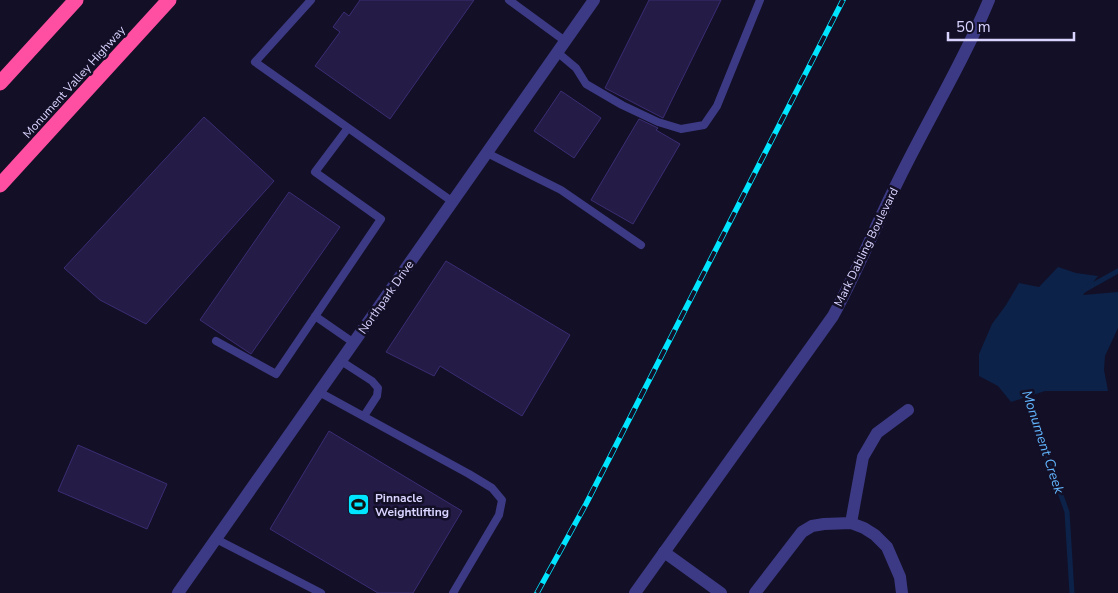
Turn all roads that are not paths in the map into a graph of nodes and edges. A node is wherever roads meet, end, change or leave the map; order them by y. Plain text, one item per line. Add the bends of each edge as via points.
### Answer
1 (76, 0) edge
2 (170, 0) edge
3 (311, 0) edge
4 (509, 0) edge
5 (594, 0) edge
6 (760, 0) edge
7 (989, 0) edge
8 (565, 41) junction
9 (558, 52) junction
10 (0, 83) edge
11 (348, 128) junction
12 (487, 153) junction
13 (0, 185) edge
14 (453, 202) junction
15 (641, 245) dead end
16 (316, 316) junction
17 (216, 341) dead end
18 (354, 343) junction
19 (341, 361) junction
20 (319, 392) junction
21 (908, 410) dead end
22 (364, 416) junction
23 (851, 523) junction
24 (216, 539) junction
25 (664, 552) junction
26 (178, 593) edge
27 (321, 593) edge
28 (453, 593) edge
29 (635, 593) edge
30 (721, 593) edge
31 (755, 593) edge
32 (902, 593) edge

1 - 10 highway
2 - 13 highway, Monument Valley Highway
3 - 11 lane via 255,62
4 - 8 lane
5 - 8 street, Northpark Drive
6 - 9 lane via 717,106 704,125 681,129 622,105 586,84 576,68
7 - 25 street, Mark Dabling Boulevard via 833,316
8 - 9 street, Northpark Drive
9 - 12 street, Northpark Drive
11 - 14 lane
11 - 16 lane via 315,172 381,219
12 - 14 street, Northpark Drive
12 - 15 lane via 561,190
14 - 18 street, Northpark Drive
16 - 17 lane via 276,374
16 - 18 lane
18 - 19 street, Northpark Drive
19 - 20 street, Northpark Drive
19 - 22 lane via 378,388
20 - 22 lane
20 - 24 street, Northpark Drive
21 - 23 street via 877,434 863,457
22 - 28 lane via 492,488 502,500 499,515
23 - 31 street via 812,526 802,532
23 - 32 street via 875,535 888,547 900,577
24 - 26 street, Northpark Drive
24 - 27 lane
25 - 29 street, Mark Dabling Boulevard
25 - 30 street

